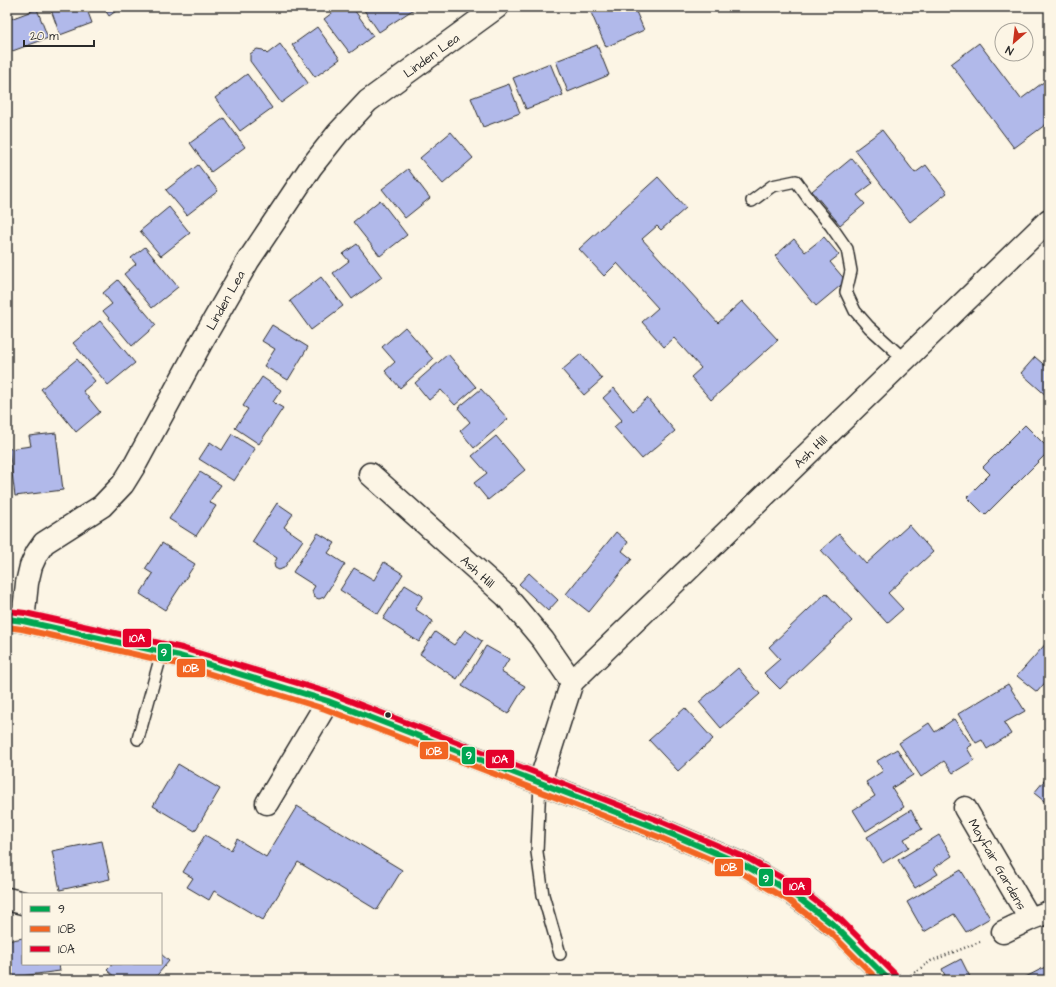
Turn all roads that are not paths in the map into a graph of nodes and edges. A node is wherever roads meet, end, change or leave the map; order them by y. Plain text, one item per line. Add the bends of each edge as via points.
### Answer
1 (488, 10) edge
2 (752, 202) dead end
3 (1049, 220) edge
4 (905, 360) junction
5 (370, 474) dead end
6 (15, 620) edge
7 (162, 652) junction
8 (572, 682) junction
9 (328, 701) junction
10 (138, 739) dead end
11 (540, 782) junction
12 (267, 803) dead end
13 (965, 808) dead end
14 (7, 899) edge
15 (22, 903) edge
16 (1039, 915) edge
17 (1003, 932) road end
18 (560, 954) dead end
19 (899, 978) edge

1 - 6 main road, Linden Lea via 368,101 311,167 248,261 123,484 102,506 44,543 37,553
2 - 4 lane via 772,186 796,181 848,249 851,271 846,292 854,311
3 - 4 main road, Ash Hill
4 - 8 main road, Ash Hill
5 - 8 main road, Ash Hill via 506,596 543,640
6 - 7 main road
7 - 9 main road
7 - 10 lane
8 - 11 main road, Ash Hill
9 - 11 main road
9 - 12 main road
11 - 18 lane via 536,852 543,895
11 - 19 main road via 746,866 792,893
13 - 16 main road, Mayfair Gardens
14 - 15 main road
16 - 17 main road

